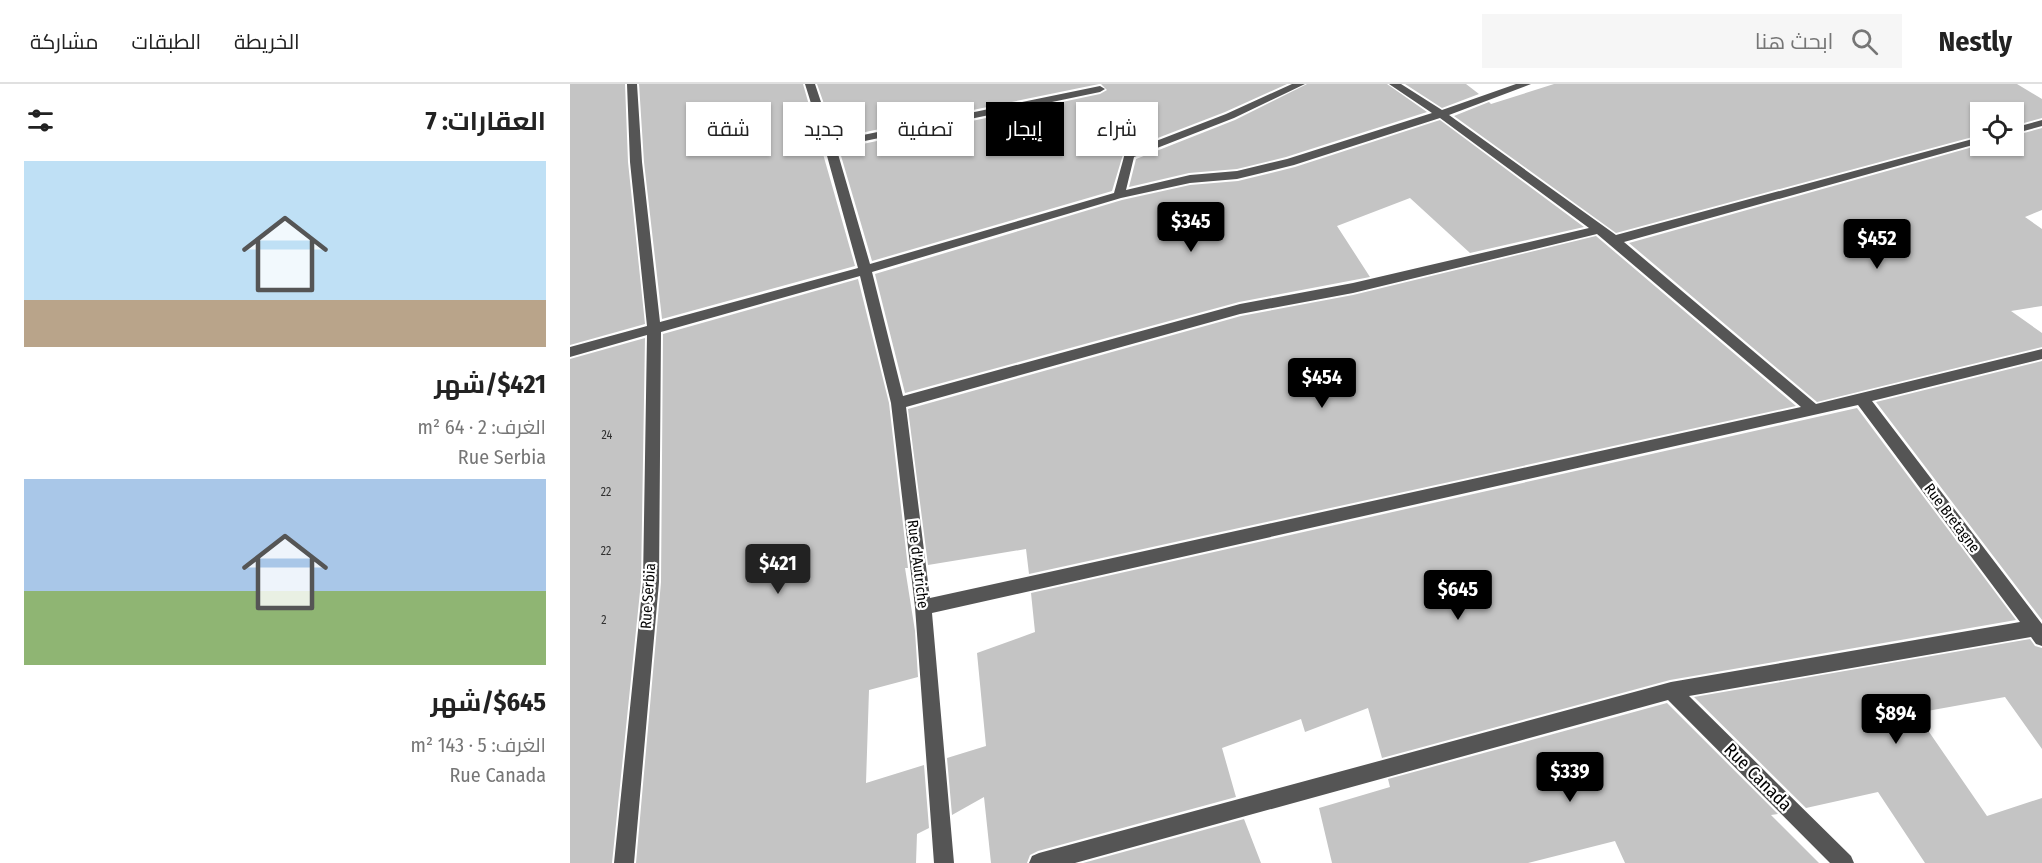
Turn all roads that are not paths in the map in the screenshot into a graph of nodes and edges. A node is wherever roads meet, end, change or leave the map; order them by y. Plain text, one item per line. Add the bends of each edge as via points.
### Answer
1 (632, 84) edge
2 (810, 84) edge
3 (1300, 84) edge
4 (1394, 84) edge
5 (1526, 84) edge
6 (1100, 89) road end
7 (816, 102) edge
8 (1441, 114) junction
9 (2042, 123) edge
10 (2024, 128) edge
11 (865, 138) edge
12 (1970, 143) edge
13 (833, 156) edge
14 (1119, 195) junction
15 (1597, 230) junction
16 (1614, 240) junction
17 (865, 270) junction
18 (654, 328) junction
19 (570, 352) edge
20 (2042, 354) edge
21 (1862, 399) junction
22 (897, 403) junction
23 (1814, 410) junction
24 (923, 607) junction
25 (2038, 633) edge
26 (1671, 691) junction
27 (624, 863) edge
28 (944, 863) edge
29 (1039, 863) edge
30 (1844, 863) edge

1 - 18 street, Rue Serbia via 636,162
2 - 7 street, Rue d'Autriche
3 - 14 street via 1130,155
4 - 8 street
5 - 8 street
6 - 11 street
8 - 14 street via 1290,162
8 - 15 street
9 - 10 street
12 - 16 street
13 - 17 street, Rue d'Autriche
14 - 17 street
15 - 16 street
15 - 22 street via 1353,288 1240,309
16 - 23 street
17 - 18 street
17 - 22 street, Rue d'Autriche
18 - 19 street
18 - 27 street, Rue Serbia via 651,582
20 - 21 street
21 - 23 street
21 - 25 street, Rue Bretagne
22 - 24 street, Rue d'Autriche
23 - 24 street
24 - 28 street, Rue d'Autriche
25 - 26 street
26 - 29 street
26 - 30 street, Rue Canada

